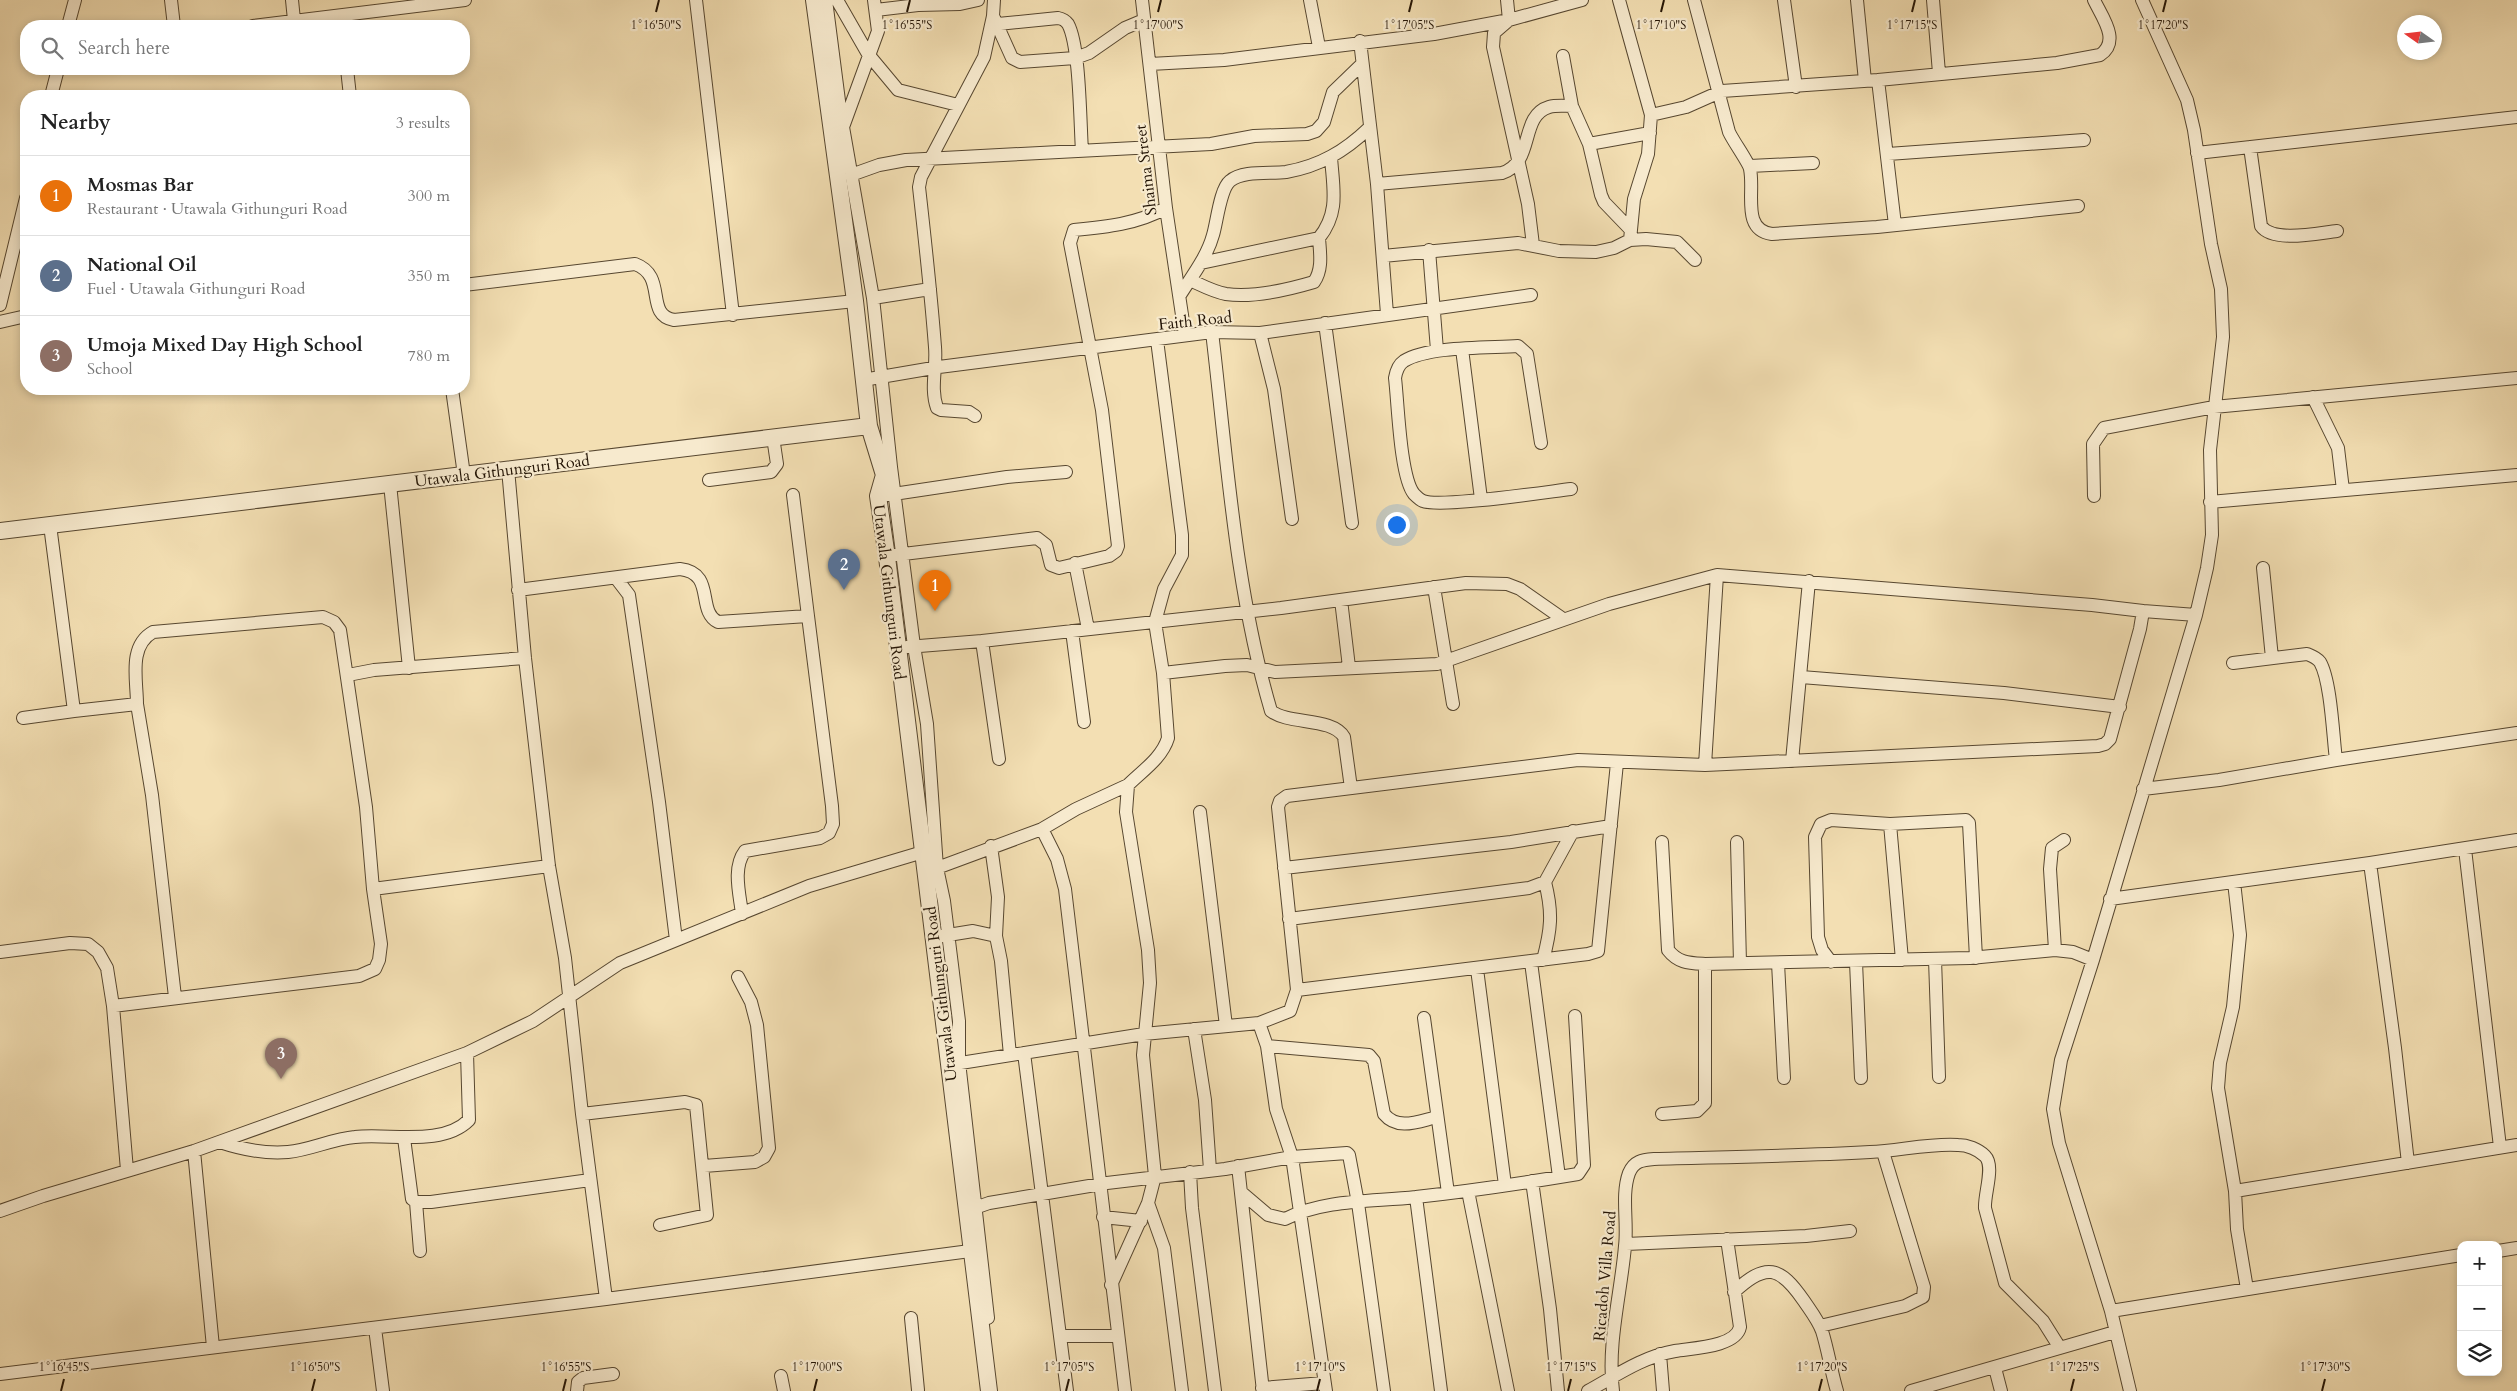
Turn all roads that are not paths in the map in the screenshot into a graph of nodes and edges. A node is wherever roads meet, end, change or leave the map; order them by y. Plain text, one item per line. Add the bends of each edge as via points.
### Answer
1 (75, 0) edge
2 (171, 0) edge
3 (292, 0) edge
4 (465, 0) edge
5 (696, 0) edge
6 (814, 0) edge
7 (826, 0) edge
8 (836, 0) edge
9 (978, 0) edge
10 (994, 0) edge
11 (1142, 0) edge
12 (1310, 0) edge
13 (1507, 0) edge
14 (1582, 0) edge
15 (1619, 0) edge
16 (1694, 0) edge
17 (1784, 0) edge
18 (1857, 0) edge
19 (1933, 0) edge
20 (2094, 0) edge
21 (2142, 0) edge
22 (875, 5) edge
23 (70, 20) edge
24 (173, 20) edge
25 (294, 20) joint
26 (341, 20) edge
27 (996, 20) junction
28 (1144, 20) junction
29 (1509, 20) junction
30 (1360, 41) junction
31 (1319, 47) junction
32 (868, 54) junction
33 (1562, 56) dead end
34 (1075, 58) junction
35 (1150, 64) junction
36 (1362, 64) junction
37 (1939, 73) junction
38 (56, 75) edge
39 (347, 75) edge
40 (1878, 80) junction
41 (1865, 81) junction
42 (1796, 87) junction
43 (53, 90) edge
44 (349, 90) edge
45 (1718, 92) junction
46 (958, 105) junction
47 (1572, 106) junction
48 (1651, 115) junction
49 (2517, 117) edge
50 (843, 127) junction
51 (1369, 128) junction
52 (1650, 133) junction
53 (2084, 140) dead end
54 (1588, 144) junction
55 (1158, 146) junction
56 (2250, 147) junction
57 (1082, 151) junction
58 (2197, 153) junction
59 (1888, 154) junction
60 (1331, 157) junction
61 (930, 160) junction
62 (1813, 162) dead end
63 (1518, 165) junction
64 (1750, 166) junction
65 (851, 175) junction
66 (1378, 184) junction
67 (2078, 206) dead end
68 (1166, 208) junction
69 (20, 223) edge
70 (1895, 225) junction
71 (2337, 231) dead end
72 (1630, 234) junction
73 (1319, 238) junction
74 (1533, 244) junction
75 (1429, 250) junction
76 (1383, 256) junction
77 (1695, 260) dead end
78 (1201, 264) junction
79 (1190, 280) junction
80 (470, 284) edge
81 (930, 289) junction
82 (1180, 295) junction
83 (1531, 295) dead end
84 (873, 298) junction
85 (856, 301) junction
86 (0, 305) edge
87 (1434, 307) junction
88 (1387, 314) junction
89 (733, 315) junction
90 (20, 317) edge
91 (0, 322) edge
92 (1325, 323) junction
93 (1212, 332) junction
94 (1260, 332) junction
95 (1185, 335) junction
96 (1157, 340) junction
97 (1091, 349) junction
98 (1462, 349) junction
99 (1438, 350) junction
100 (934, 368) junction
101 (883, 376) junction
102 (2517, 378) edge
103 (863, 380) junction
104 (453, 395) edge
105 (2313, 397) junction
106 (2214, 407) junction
107 (975, 416) dead end
108 (869, 426) junction
109 (773, 437) junction
110 (1541, 443) dead end
111 (508, 469) junction
112 (1066, 472) dead end
113 (464, 475) junction
114 (2517, 475) edge
115 (709, 480) dead end
116 (390, 484) junction
117 (1571, 490) dead end
118 (2343, 490) junction
119 (895, 494) junction
120 (793, 495) dead end
121 (878, 496) junction
122 (2094, 496) dead end
123 (1481, 499) junction
124 (2210, 502) junction
125 (1292, 520) dead end
126 (1352, 522) dead end
127 (50, 525) junction
128 (0, 531) edge
129 (895, 556) junction
130 (1075, 563) junction
131 (2263, 568) dead end
132 (1717, 575) junction
133 (616, 578) junction
134 (1809, 582) junction
135 (1434, 587) junction
136 (518, 590) junction
137 (1340, 600) junction
138 (1248, 611) junction
139 (2143, 611) junction
140 (2196, 615) junction
141 (808, 616) junction
142 (1564, 619) junction
143 (1155, 622) junction
144 (1088, 629) junction
145 (1072, 631) junction
146 (982, 641) junction
147 (914, 646) junction
148 (897, 649) junction
149 (525, 658) junction
150 (2272, 658) junction
151 (1444, 662) junction
152 (2233, 662) dead end
153 (1349, 667) junction
154 (409, 668) junction
155 (1258, 668) junction
156 (1163, 673) junction
157 (348, 675) junction
158 (1800, 677) junction
159 (137, 704) junction
160 (1453, 704) dead end
161 (2120, 707) junction
162 (74, 712) junction
163 (23, 718) dead end
164 (1084, 722) dead end
165 (2517, 733) edge
166 (999, 759) dead end
167 (2336, 760) junction
168 (1792, 761) junction
169 (1617, 763) junction
170 (1706, 765) junction
171 (1128, 785) junction
172 (1350, 788) junction
173 (2143, 789) junction
174 (1200, 812) dead end
175 (1890, 824) junction
176 (1612, 826) junction
177 (1042, 829) junction
178 (1573, 831) junction
179 (2064, 840) dead end
180 (2517, 840) edge
181 (1662, 842) dead end
182 (1737, 842) dead end
183 (991, 846) junction
184 (2465, 849) junction
185 (923, 852) junction
186 (2370, 863) junction
187 (549, 866) junction
188 (937, 868) junction
189 (1284, 868) junction
190 (1545, 882) junction
191 (2234, 882) junction
192 (934, 887) junction
193 (373, 889) junction
194 (2110, 899) junction
195 (742, 914) junction
196 (1289, 919) junction
197 (996, 936) junction
198 (940, 937) junction
199 (676, 940) junction
200 (2055, 950) junction
201 (0, 952) edge
202 (1976, 958) junction
203 (1935, 959) junction
204 (1902, 960) junction
205 (2093, 960) junction
206 (1537, 961) junction
207 (1831, 962) junction
208 (1856, 962) junction
209 (1740, 963) junction
210 (1778, 963) junction
211 (1705, 964) junction
212 (1477, 969) junction
213 (738, 977) dead end
214 (1297, 990) junction
215 (570, 997) junction
216 (175, 998) junction
217 (113, 1006) junction
218 (1575, 1016) dead end
219 (1424, 1018) dead end
220 (1259, 1023) junction
221 (1226, 1026) junction
222 (1194, 1030) junction
223 (1144, 1034) junction
224 (1083, 1044) junction
225 (1267, 1046) junction
226 (467, 1053) junction
227 (1024, 1053) junction
228 (1010, 1055) junction
229 (954, 1064) junction
230 (1939, 1077) dead end
231 (1784, 1078) dead end
232 (1862, 1078) dead end
233 (582, 1114) junction
234 (1662, 1114) dead end
235 (1437, 1117) junction
236 (404, 1138) junction
237 (220, 1142) junction
238 (2517, 1145) edge
239 (2500, 1146) junction
240 (194, 1151) junction
241 (1882, 1152) junction
242 (1292, 1157) junction
243 (2408, 1164) junction
244 (704, 1166) junction
245 (1238, 1166) junction
246 (127, 1170) junction
247 (1210, 1170) junction
248 (1190, 1172) junction
249 (1154, 1176) junction
250 (1560, 1177) junction
251 (590, 1180) junction
252 (1532, 1181) junction
253 (1099, 1184) junction
254 (1505, 1185) junction
255 (1468, 1190) junction
256 (2235, 1191) junction
257 (1241, 1192) junction
258 (1448, 1193) junction
259 (1043, 1195) junction
260 (1416, 1197) junction
261 (416, 1202) junction
262 (1148, 1203) junction
263 (1358, 1203) junction
264 (972, 1209) junction
265 (0, 1210) edge
266 (1299, 1212) junction
267 (1103, 1217) junction
268 (1141, 1221) junction
269 (660, 1225) dead end
270 (1850, 1231) dead end
271 (1727, 1239) junction
272 (1626, 1244) junction
273 (2517, 1248) edge
274 (420, 1250) dead end
275 (2502, 1250) edge
276 (970, 1251) junction
277 (2457, 1256) edge
278 (1111, 1285) junction
279 (2247, 1288) junction
280 (1734, 1292) junction
281 (606, 1299) junction
282 (2111, 1311) junction
283 (910, 1318) dead end
284 (1820, 1326) junction
285 (376, 1328) junction
286 (2115, 1332) junction
287 (1060, 1336) junction
288 (1117, 1336) junction
289 (213, 1347) junction
290 (2060, 1348) junction
291 (1660, 1354) junction
292 (1995, 1368) junction
293 (0, 1374) edge
294 (612, 1374) dead end
295 (781, 1376) dead end
296 (1612, 1385) edge
297 (1325, 1387) edge
298 (1263, 1389) edge
299 (918, 1390) edge
300 (383, 1391) edge
301 (577, 1391) edge
302 (784, 1391) edge
303 (989, 1391) edge
304 (997, 1391) edge
305 (1066, 1391) edge
306 (1125, 1391) edge
307 (1182, 1391) edge
308 (1215, 1391) edge
309 (1384, 1391) edge
310 (1441, 1391) edge
311 (1508, 1391) edge
312 (1558, 1391) edge
313 (1588, 1391) edge
314 (1663, 1391) edge
315 (1836, 1391) edge
316 (1911, 1391) edge
317 (2001, 1391) edge
318 (2130, 1391) edge

1 - 23 street
2 - 24 street
3 - 25 street
4 - 26 street
5 - 89 street
6 - 85 street
7 - 50 street
8 - 32 street
9 - 22 street via 960,4
10 - 27 street
11 - 28 street, Shaima Street
12 - 31 street
13 - 29 street
14 - 29 street
15 - 48 street
16 - 45 street
17 - 42 street
18 - 41 street
19 - 37 street
20 - 37 street via 2111,44 2100,55 2057,63
21 - 58 street via 2187,100
22 - 32 street via 878,32
25 - 26 street
27 - 34 street via 1015,61
27 - 34 street via 1065,20
27 - 46 street via 984,57
28 - 34 street
28 - 35 street, Shaima Street
29 - 30 street via 1434,34
29 - 63 street via 1494,33 1493,47
30 - 31 street
30 - 36 street
31 - 35 street via 1224,60
32 - 46 street via 898,90
32 - 50 street
33 - 47 street
34 - 57 street
35 - 55 street, Shaima Street
36 - 51 street
36 - 55 street via 1334,92 1324,122 1316,131 1254,136 1211,144
37 - 40 street
38 - 43 street
39 - 44 street
40 - 41 street
40 - 59 street
41 - 42 street
42 - 45 street
45 - 48 street via 1686,107
45 - 64 street via 1736,147
46 - 61 street
47 - 54 street
47 - 63 street via 1546,108 1539,113 1529,129
48 - 52 street
49 - 56 street
50 - 65 street
51 - 60 street via 1350,146
51 - 66 street
52 - 54 street
52 - 72 street via 1648,154 1634,199
53 - 59 street
54 - 72 street via 1604,202
55 - 57 street
55 - 68 street, Shaima Street
56 - 58 street
56 - 71 street via 2264,230 2285,236
57 - 61 street
58 - 106 street via 2221,289 2223,336
59 - 70 street
60 - 73 street via 1335,208
60 - 78 street via 1319,164 1286,172 1244,175 1230,181 1224,190 1213,237
61 - 65 street via 879,165
61 - 81 street via 919,187
62 - 64 street
63 - 66 street via 1502,174
63 - 74 street via 1528,204
64 - 70 street via 1752,209 1759,231 1772,234
65 - 84 street
66 - 76 street
67 - 70 street
68 - 82 street, Shaima Street
68 - 97 street via 1110,227 1074,230 1070,236
69 - 86 street
72 - 74 street via 1614,248 1596,252 1559,251
72 - 77 street via 1677,242
73 - 78 street
73 - 79 street via 1321,264 1314,282 1236,294 1214,290
74 - 75 street
75 - 76 street
75 - 87 street
76 - 88 street
78 - 79 street
79 - 82 street
80 - 89 street via 635,264 648,270 659,312 664,318
81 - 84 street
81 - 100 street
82 - 95 street, Shaima Street
83 - 87 street, Faith Road
84 - 101 street
85 - 89 street
85 - 103 street
87 - 88 street, Faith Road
87 - 99 street
88 - 92 street, Faith Road
90 - 91 street
92 - 94 street, Faith Road
92 - 126 street
93 - 94 street, Faith Road
93 - 95 street, Faith Road
93 - 138 street
94 - 125 street via 1274,389
95 - 96 street, Faith Road
96 - 97 street, Faith Road
96 - 143 street via 1182,555 1164,589
97 - 100 street, Faith Road
97 - 130 street via 1102,410 1118,546 1109,556
98 - 99 street
98 - 110 street via 1518,346 1527,354
98 - 123 street
99 - 123 street via 1404,361 1395,378 1409,485 1422,501
100 - 101 street, Faith Road
100 - 107 street via 937,408 969,412
101 - 103 street, Faith Road
101 - 119 street
102 - 105 street
103 - 108 street
104 - 113 street
105 - 106 street
105 - 118 street via 2338,448
106 - 122 street via 2104,428 2093,444
106 - 124 street
108 - 109 street, Utawala Githunguri Road
108 - 121 street, Utawala Githunguri Road via 884,475
109 - 111 street, Utawala Githunguri Road
109 - 115 street via 777,464 771,472
111 - 113 street, Utawala Githunguri Road
111 - 136 street
112 - 119 street
113 - 116 street, Utawala Githunguri Road
114 - 118 street
116 - 127 street, Utawala Githunguri Road
116 - 154 street
117 - 123 street
118 - 124 street
119 - 121 street
119 - 129 street
120 - 141 street
121 - 129 street, Utawala Githunguri Road
124 - 140 street via 2212,535
127 - 128 street, Utawala Githunguri Road
127 - 162 street
129 - 130 street via 1037,538 1046,545 1051,565 1059,568
129 - 147 street
129 - 148 street, Utawala Githunguri Road
130 - 144 street
131 - 150 street
132 - 134 street
132 - 142 street
132 - 170 street
133 - 136 street
133 - 141 street via 690,570 698,576 710,615 718,622
133 - 199 street via 629,595
134 - 139 street
134 - 158 street
135 - 137 street
135 - 142 street via 1466,583 1507,584 1520,589
135 - 151 street
136 - 149 street
137 - 138 street
137 - 153 street
138 - 143 street
138 - 155 street
139 - 140 street
139 - 161 street
140 - 173 street
141 - 195 street via 833,824 829,833 820,838 745,851 738,871
142 - 151 street
143 - 144 street
143 - 156 street
144 - 145 street
145 - 146 street
145 - 164 street
146 - 147 street
146 - 166 street
147 - 148 street
147 - 188 street via 927,724
148 - 185 street, Utawala Githunguri Road
149 - 154 street
149 - 187 street
150 - 152 street
150 - 167 street via 2307,654 2320,664 2326,679
151 - 153 street via 1416,667
151 - 160 street
153 - 155 street via 1275,672
154 - 157 street
155 - 156 street via 1225,666
155 - 172 street via 1271,711 1341,732
156 - 171 street via 1168,738 1165,747
157 - 159 street via 340,630 334,622 323,617 153,632 139,645 136,654
157 - 193 street via 366,807
158 - 161 street via 2004,693
158 - 168 street
159 - 162 street
159 - 216 street via 152,795
161 - 168 street via 2110,739 2098,746
162 - 163 street
165 - 167 street
167 - 173 street
168 - 170 street
169 - 170 street
169 - 172 street via 1568,761
169 - 176 street
171 - 177 street
171 - 223 street via 1126,812 1148,950 1150,983
172 - 189 street via 1287,796 1280,800
173 - 194 street
174 - 221 street
175 - 202 street via 1961,819 1969,823
175 - 204 street
175 - 207 street via 1831,820 1818,827 1815,837 1818,937
176 - 178 street
176 - 206 street via 1598,951
177 - 183 street
177 - 224 street via 1057,859 1065,889
178 - 189 street via 1511,842
178 - 190 street
179 - 200 street via 2052,848 2050,869
180 - 184 street
181 - 211 street via 1668,950 1682,962
182 - 209 street
183 - 188 street
183 - 197 street via 998,897
184 - 186 street
184 - 239 street
185 - 192 street, Utawala Githunguri Road
185 - 195 street via 810,886
186 - 191 street
186 - 243 street
187 - 193 street
187 - 215 street
188 - 192 street
189 - 196 street
190 - 196 street via 1529,888
190 - 206 street via 1551,907 1551,931
191 - 194 street
191 - 256 street via 2240,935 2233,1007 2220,1063 2218,1088
192 - 198 street, Utawala Githunguri Road
193 - 216 street via 381,944 375,969 359,976
194 - 205 street
195 - 199 street
196 - 214 street
197 - 198 street via 973,931
197 - 228 street
198 - 229 street, Utawala Githunguri Road
199 - 215 street via 620,963
200 - 202 street
200 - 205 street via 2073,952
201 - 217 street via 70,943 88,944 98,952 106,968
202 - 203 street
203 - 204 street
203 - 230 street
204 - 208 street
205 - 282 street via 2061,1060 2053,1109 2059,1143
206 - 212 street
206 - 250 street
207 - 208 street
207 - 210 street
208 - 232 street
209 - 210 street
209 - 211 street
210 - 231 street
211 - 234 street via 1705,1103 1697,1111
212 - 214 street
212 - 254 street
213 - 244 street via 751,1002 757,1025 769,1148 764,1157 755,1162
214 - 220 street via 1290,1011
215 - 226 street via 533,1021
215 - 233 street
216 - 217 street
217 - 246 street
218 - 250 street via 1584,1165 1578,1174
219 - 235 street
220 - 221 street
220 - 225 street
221 - 222 street
222 - 223 street
222 - 247 street via 1205,1100
223 - 224 street
223 - 249 street via 1144,1080
224 - 227 street
224 - 253 street
225 - 235 street via 1369,1055 1374,1061 1387,1118 1399,1125
225 - 242 street via 1276,1109
226 - 236 street via 469,1120 458,1130
226 - 237 street
227 - 228 street
227 - 259 street
228 - 229 street
229 - 264 street, Utawala Githunguri Road
233 - 244 street via 692,1103 696,1105
233 - 251 street
235 - 258 street
236 - 237 street via 354,1137 288,1152 252,1150
236 - 261 street via 412,1199
237 - 240 street
238 - 239 street
239 - 243 street
240 - 246 street
240 - 289 street
241 - 272 street, Ricadoh Villa Road via 1640,1160 1634,1164 1627,1184
241 - 284 street via 1924,1287 1923,1297 1905,1306
241 - 290 street via 1959,1145 1978,1150 1987,1158 1989,1171 1985,1208 2005,1283 2042,1321
242 - 245 street
242 - 263 street via 1343,1152 1349,1155
242 - 266 street
243 - 256 street
244 - 269 street via 707,1215
245 - 247 street
245 - 257 street
246 - 265 street
247 - 248 street
248 - 249 street
248 - 308 street
249 - 253 street
249 - 262 street
250 - 252 street
251 - 261 street
251 - 281 street
252 - 254 street
252 - 312 street
253 - 259 street
253 - 267 street
254 - 255 street
255 - 258 street
255 - 311 street
256 - 279 street via 2236,1229
257 - 266 street via 1268,1215 1285,1219
257 - 298 street
258 - 260 street
259 - 264 street
259 - 287 street
260 - 263 street
260 - 310 street
261 - 274 street
262 - 268 street
262 - 307 street via 1164,1248
263 - 266 street
263 - 309 street
264 - 276 street, Utawala Githunguri Road
264 - 304 street
266 - 297 street
267 - 268 street
267 - 278 street
268 - 278 street
270 - 271 street
271 - 272 street
271 - 280 street
272 - 296 street, Ricadoh Villa Road
273 - 275 street
276 - 281 street
276 - 303 street, Utawala Githunguri Road
277 - 279 street
278 - 288 street
279 - 282 street
280 - 284 street via 1754,1276 1766,1272 1781,1274 1790,1280
280 - 291 street via 1740,1327 1732,1338 1712,1346
281 - 285 street
282 - 286 street
283 - 299 street
284 - 315 street
285 - 289 street
285 - 300 street
286 - 290 street
286 - 318 street
287 - 288 street
287 - 305 street
288 - 306 street
289 - 293 street
290 - 292 street
291 - 296 street via 1624,1369
291 - 314 street
292 - 316 street
292 - 317 street
294 - 301 street via 583,1378 578,1382
295 - 302 street
296 - 313 street
297 - 298 street

